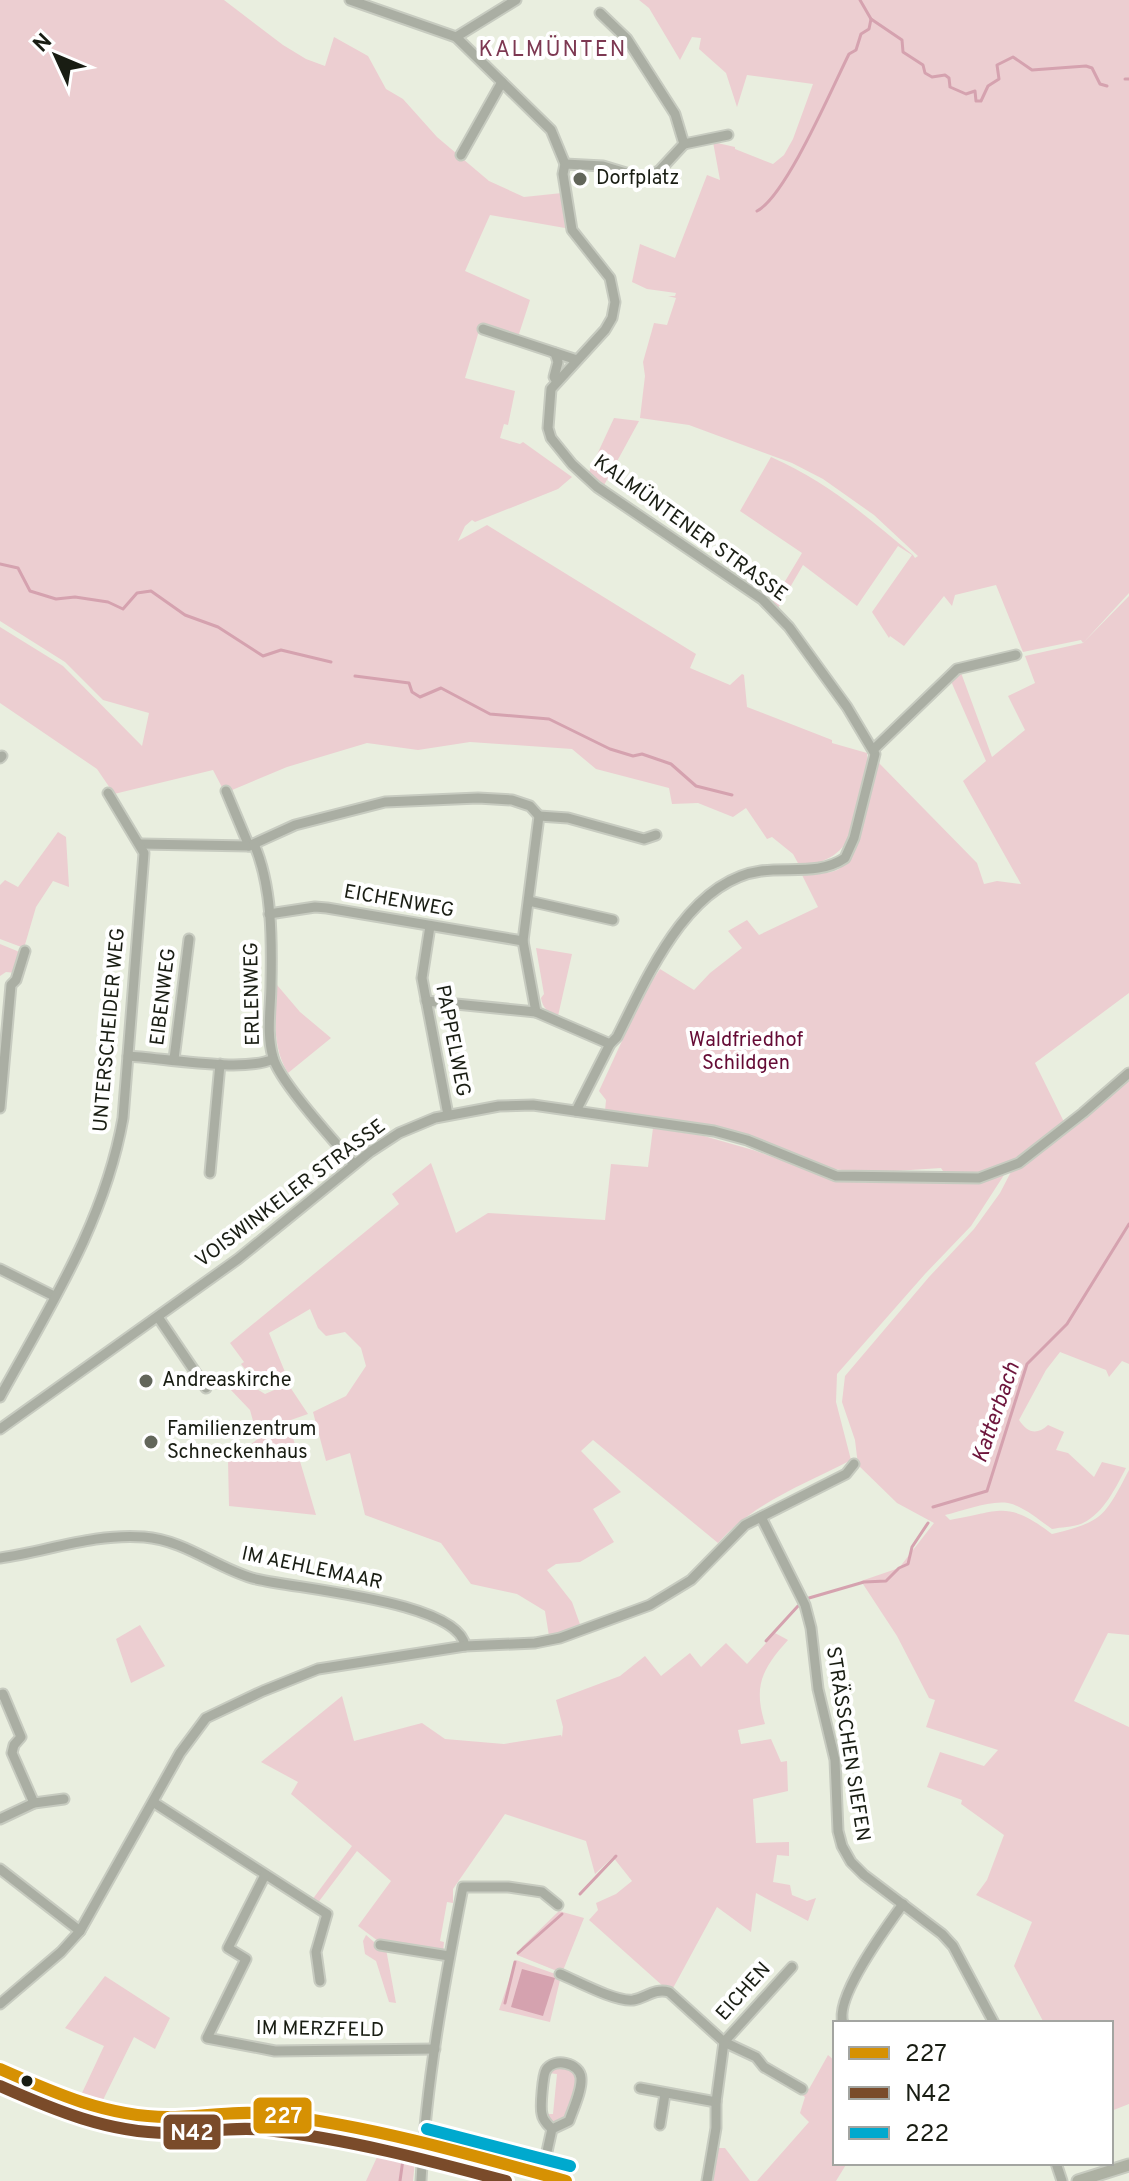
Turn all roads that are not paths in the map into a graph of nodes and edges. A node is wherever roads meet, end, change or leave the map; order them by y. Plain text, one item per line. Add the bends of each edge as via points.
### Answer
1 (351, 0) edge
2 (516, 0) edge
3 (600, 13) dead end
4 (456, 37) junction
5 (502, 82) junction
6 (728, 135) dead end
7 (684, 144) junction
8 (461, 155) dead end
9 (565, 164) junction
10 (483, 329) dead end
11 (555, 353) junction
12 (577, 360) junction
13 (557, 382) junction
14 (1016, 655) dead end
15 (874, 749) junction
16 (226, 791) dead end
17 (108, 793) dead end
18 (539, 816) junction
19 (656, 835) dead end
20 (141, 844) junction
21 (251, 845) junction
22 (529, 901) junction
23 (269, 914) junction
24 (613, 920) dead end
25 (430, 926) junction
26 (189, 939) dead end
27 (523, 941) junction
28 (25, 951) dead end
29 (426, 1001) junction
30 (536, 1012) junction
31 (610, 1044) junction
32 (128, 1056) junction
33 (174, 1059) junction
34 (273, 1059) junction
35 (220, 1064) junction
36 (1129, 1073) edge
37 (0, 1108) edge
38 (576, 1111) junction
39 (448, 1115) junction
40 (354, 1164) junction
41 (210, 1173) dead end
42 (0, 1269) edge
43 (54, 1296) junction
44 (158, 1317) junction
45 (206, 1388) dead end
46 (0, 1397) edge
47 (0, 1429) edge
48 (854, 1464) dead end
49 (761, 1517) junction
50 (0, 1558) edge
51 (465, 1646) junction
52 (0, 1695) edge
53 (64, 1799) dead end
54 (153, 1802) junction
55 (34, 1803) junction
56 (0, 1819) edge
57 (0, 1869) edge
58 (265, 1875) junction
59 (903, 1904) junction
60 (558, 1905) dead end
61 (80, 1931) junction
62 (380, 1945) dead end
63 (449, 1956) junction
64 (792, 1967) dead end
65 (560, 1974) dead end
66 (320, 1981) dead end
67 (0, 2004) edge
68 (843, 2021) edge
69 (993, 2021) edge
70 (724, 2042) junction
71 (435, 2049) junction
72 (0, 2069) edge
73 (640, 2088) dead end
74 (802, 2089) dead end
75 (665, 2094) junction
76 (716, 2102) junction
77 (660, 2125) dead end
78 (552, 2129) junction
79 (423, 2144) junction
80 (1129, 2165) edge
81 (542, 2174) junction
82 (421, 2181) edge
83 (566, 2181) edge
84 (707, 2181) edge
85 (1078, 2181) edge

1 - 4 street
2 - 4 street
3 - 7 street via 627,39 675,114
4 - 5 street
5 - 8 street
5 - 9 street via 551,130
6 - 7 street
7 - 9 street via 646,179 603,166
9 - 12 street, KALMÜNTENER STRASSE via 572,230 610,278 615,300 608,326
10 - 11 street
11 - 12 street
11 - 13 street, KALMÜNTENER STRASSE
12 - 13 street, KALMÜNTENER STRASSE
13 - 15 street, KALMÜNTENER STRASSE via 550,392 548,428 554,443 597,487 779,614
14 - 15 street via 957,669
15 - 31 street via 869,784 845,858 822,868 756,872 709,893 680,928
16 - 21 street, ERLENWEG
17 - 20 street
18 - 19 street via 568,818 644,839
18 - 21 street via 530,806 512,800 385,802 295,825
18 - 22 street
20 - 21 street
20 - 32 street, UNTERSCHEIDER WEG
21 - 23 street, ERLENWEG via 260,860
22 - 24 street
22 - 27 street
23 - 25 street, EICHENWEG via 315,907
23 - 34 street, ERLENWEG
25 - 27 street, EICHENWEG
25 - 29 street, PAPPELWEG via 422,978
26 - 33 street, EIBENWEG
27 - 30 street
28 - 37 street via 11,985
29 - 30 street
29 - 39 street, PAPPELWEG
30 - 31 street
31 - 38 street
32 - 33 street
32 - 43 street, UNTERSCHEIDER WEG via 123,1118 106,1188
33 - 35 street
34 - 35 street via 263,1064
34 - 40 street, ERLENWEG
35 - 41 street
36 - 38 street, VOISWINKELER STRASSE via 1019,1163 979,1178 836,1176 714,1131
38 - 39 street, VOISWINKELER STRASSE via 521,1104
39 - 40 street, VOISWINKELER STRASSE via 399,1133
40 - 44 street, VOISWINKELER STRASSE
42 - 43 street
43 - 46 street, UNTERSCHEIDER WEG
44 - 45 street
44 - 47 street, VOISWINKELER STRASSE
48 - 49 street via 846,1474
49 - 51 street via 734,1534 691,1580 650,1605 560,1638
49 - 59 street, STRÄSSCHEN SIEFEN via 811,1628 818,1689 835,1760 842,1846 856,1868
50 - 51 street, IM AEHLEMAAR via 108,1537 163,1539 256,1579 353,1595 437,1618 461,1633
51 - 54 street via 318,1669 206,1718
52 - 55 street via 21,1737 12,1753
53 - 55 street
54 - 58 street
54 - 61 street
55 - 56 street
57 - 61 street
58 - 66 street via 327,1914 316,1952
58 - 71 street, IM MERZFELD via 228,1948 246,1959 207,2038 275,2051
59 - 68 street via 856,1977
59 - 69 street, STRÄSSCHEN SIEFEN via 953,1946
60 - 63 street via 542,1892 463,1887
61 - 67 street
62 - 63 street
63 - 71 street
64 - 70 street, EICHEN
65 - 70 street, EICHEN via 621,1999 669,1992
70 - 74 street, EICHEN
70 - 76 street, EICHEN
71 - 79 street
72 - 79 main road via 104,2109 168,2117 263,2112
73 - 75 street
75 - 76 street
75 - 77 street
76 - 84 street, EICHEN
78 - 78 street via 569,2121 573,2110 581,2080 573,2066 552,2065 544,2075 541,2113
78 - 81 street
79 - 81 main road
79 - 82 street
80 - 85 main road
81 - 83 main road

